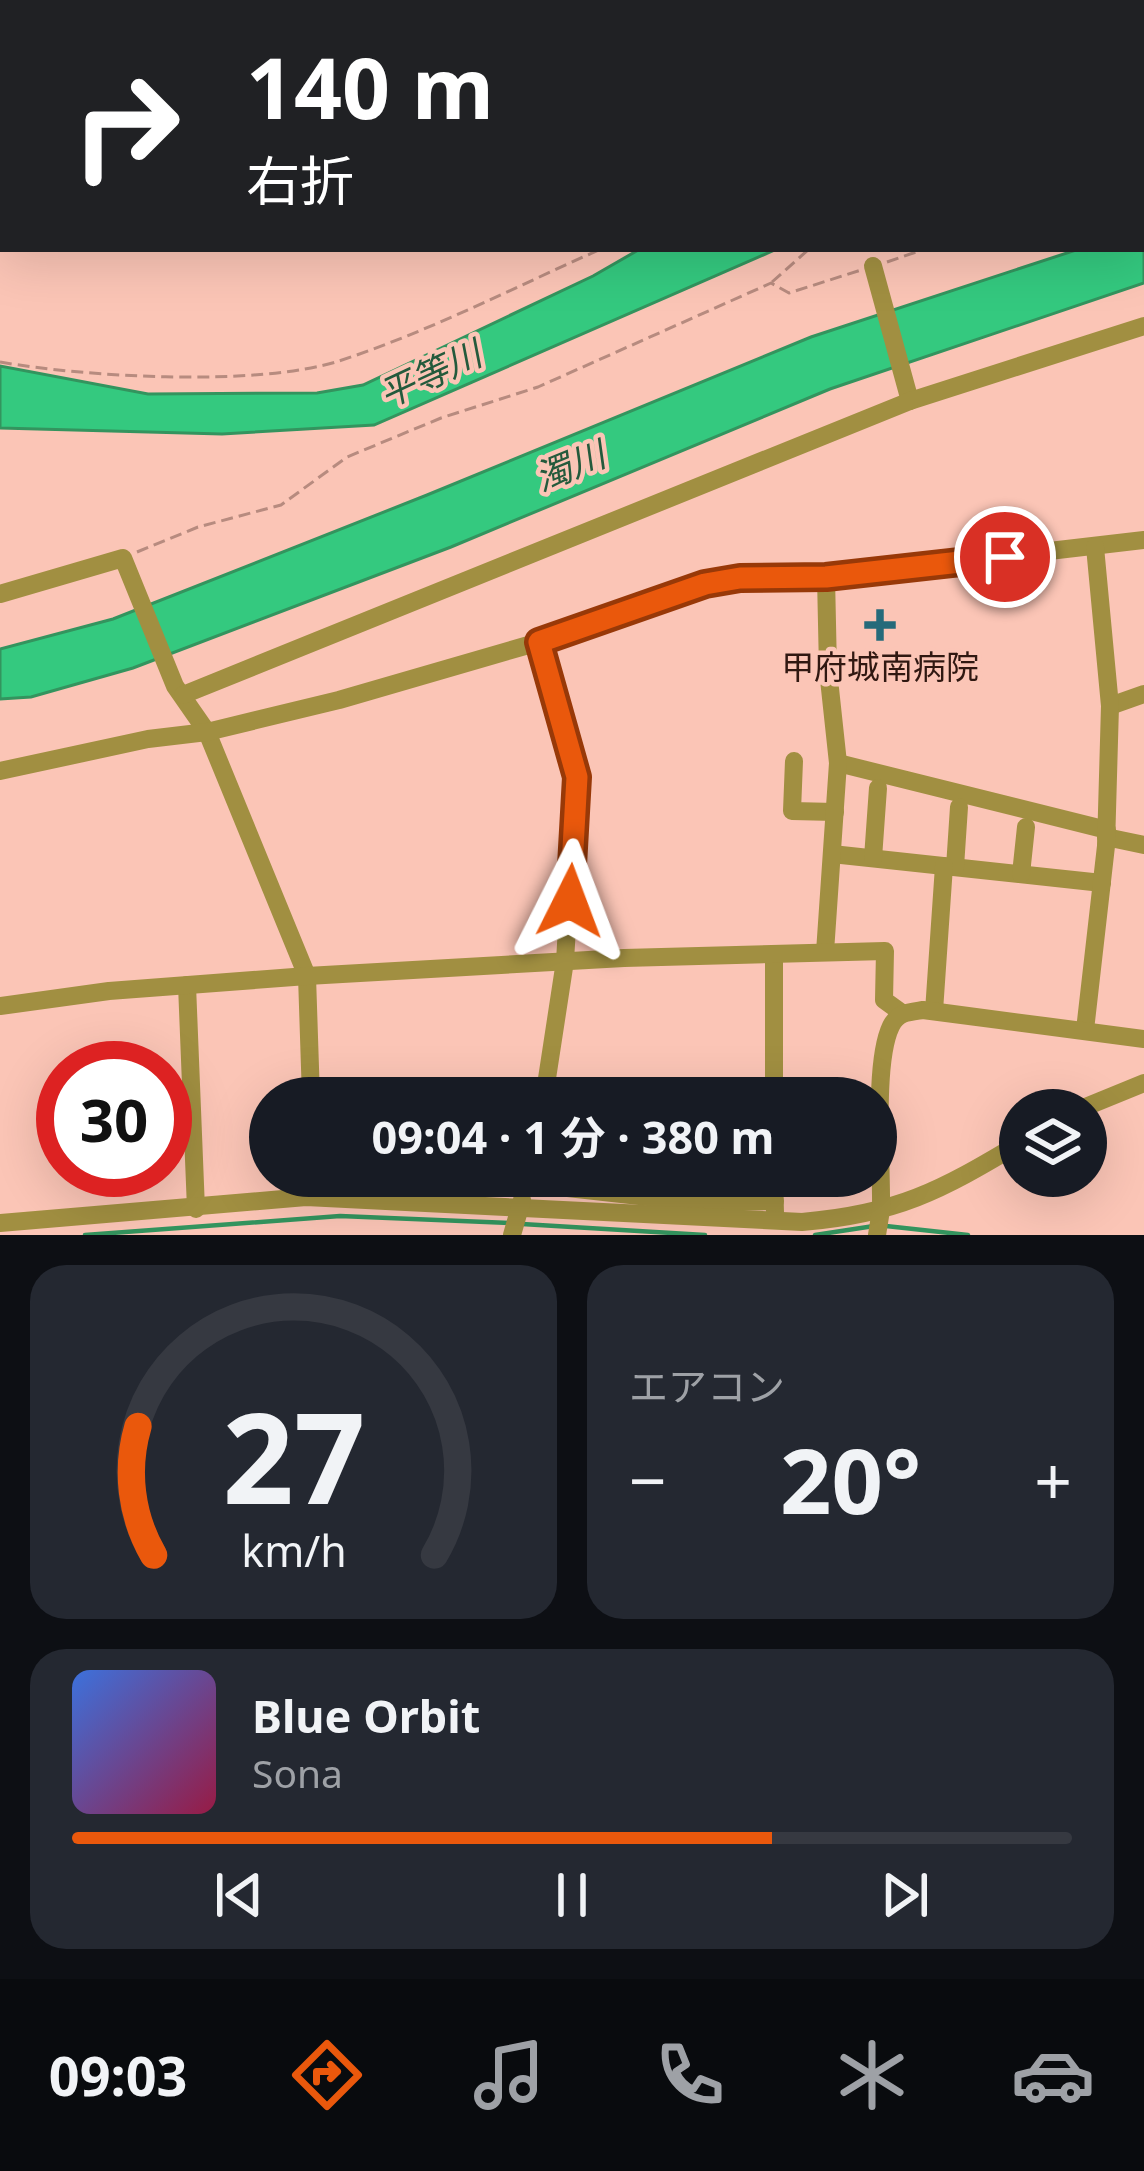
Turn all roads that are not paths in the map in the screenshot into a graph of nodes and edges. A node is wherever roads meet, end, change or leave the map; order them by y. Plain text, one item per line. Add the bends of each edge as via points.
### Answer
1 (875, 272) road end
2 (1144, 326) edge
3 (909, 395) junction
4 (1144, 540) edge
5 (1095, 547) junction
6 (826, 577) junction
7 (0, 593) edge
8 (539, 642) junction
9 (179, 690) junction
10 (1144, 694) edge
11 (1110, 706) junction
12 (208, 732) junction
13 (794, 761) dead end
14 (838, 764) junction
15 (0, 771) edge
16 (878, 788) dead end
17 (959, 807) dead end
18 (835, 812) junction
19 (1026, 827) dead end
20 (1106, 833) junction
21 (1144, 845) edge
22 (832, 854) junction
23 (873, 858) junction
24 (950, 866) junction
25 (1021, 874) junction
26 (1102, 883) junction
27 (825, 952) junction
28 (773, 954) junction
29 (565, 961) junction
30 (307, 976) junction
31 (187, 985) junction
32 (0, 1003) edge
33 (934, 1011) junction
34 (902, 1013) junction
35 (1085, 1030) junction
36 (1144, 1040) edge
37 (310, 1077) edge
38 (547, 1077) edge
39 (774, 1077) edge
40 (1144, 1083) edge
41 (1107, 1098) edge
42 (999, 1156) edge
43 (638, 1197) edge
44 (775, 1197) edge
45 (306, 1198) joint
46 (196, 1209) junction
47 (712, 1209) junction
48 (775, 1210) junction
49 (515, 1222) edge
50 (0, 1223) edge
51 (878, 1225) edge

1 - 3 street
2 - 3 street
3 - 9 street
4 - 5 street
5 - 6 street
5 - 11 street
6 - 8 street via 705,584
6 - 14 street
7 - 9 street via 125,564
8 - 12 street
8 - 29 street via 577,777
9 - 12 street
10 - 11 street
11 - 20 street
12 - 15 street
12 - 30 street
13 - 18 street via 792,811
14 - 18 street
14 - 20 street
16 - 23 street
17 - 24 street
18 - 22 street
19 - 25 street
20 - 21 street
20 - 26 street
22 - 23 street
22 - 27 street
23 - 24 street
24 - 25 street
24 - 33 street
25 - 26 street
26 - 35 street
27 - 28 street
27 - 34 street via 885,951 884,1000
28 - 29 street
28 - 39 street
29 - 30 street
29 - 38 street
30 - 31 street
30 - 37 street
31 - 32 street
31 - 46 street
33 - 34 street
33 - 35 street
34 - 51 street via 883,1054
35 - 36 street
40 - 41 street
42 - 51 street
43 - 47 street
44 - 48 street
45 - 46 street
45 - 49 street
46 - 50 street
47 - 48 street
47 - 49 street
48 - 51 street

